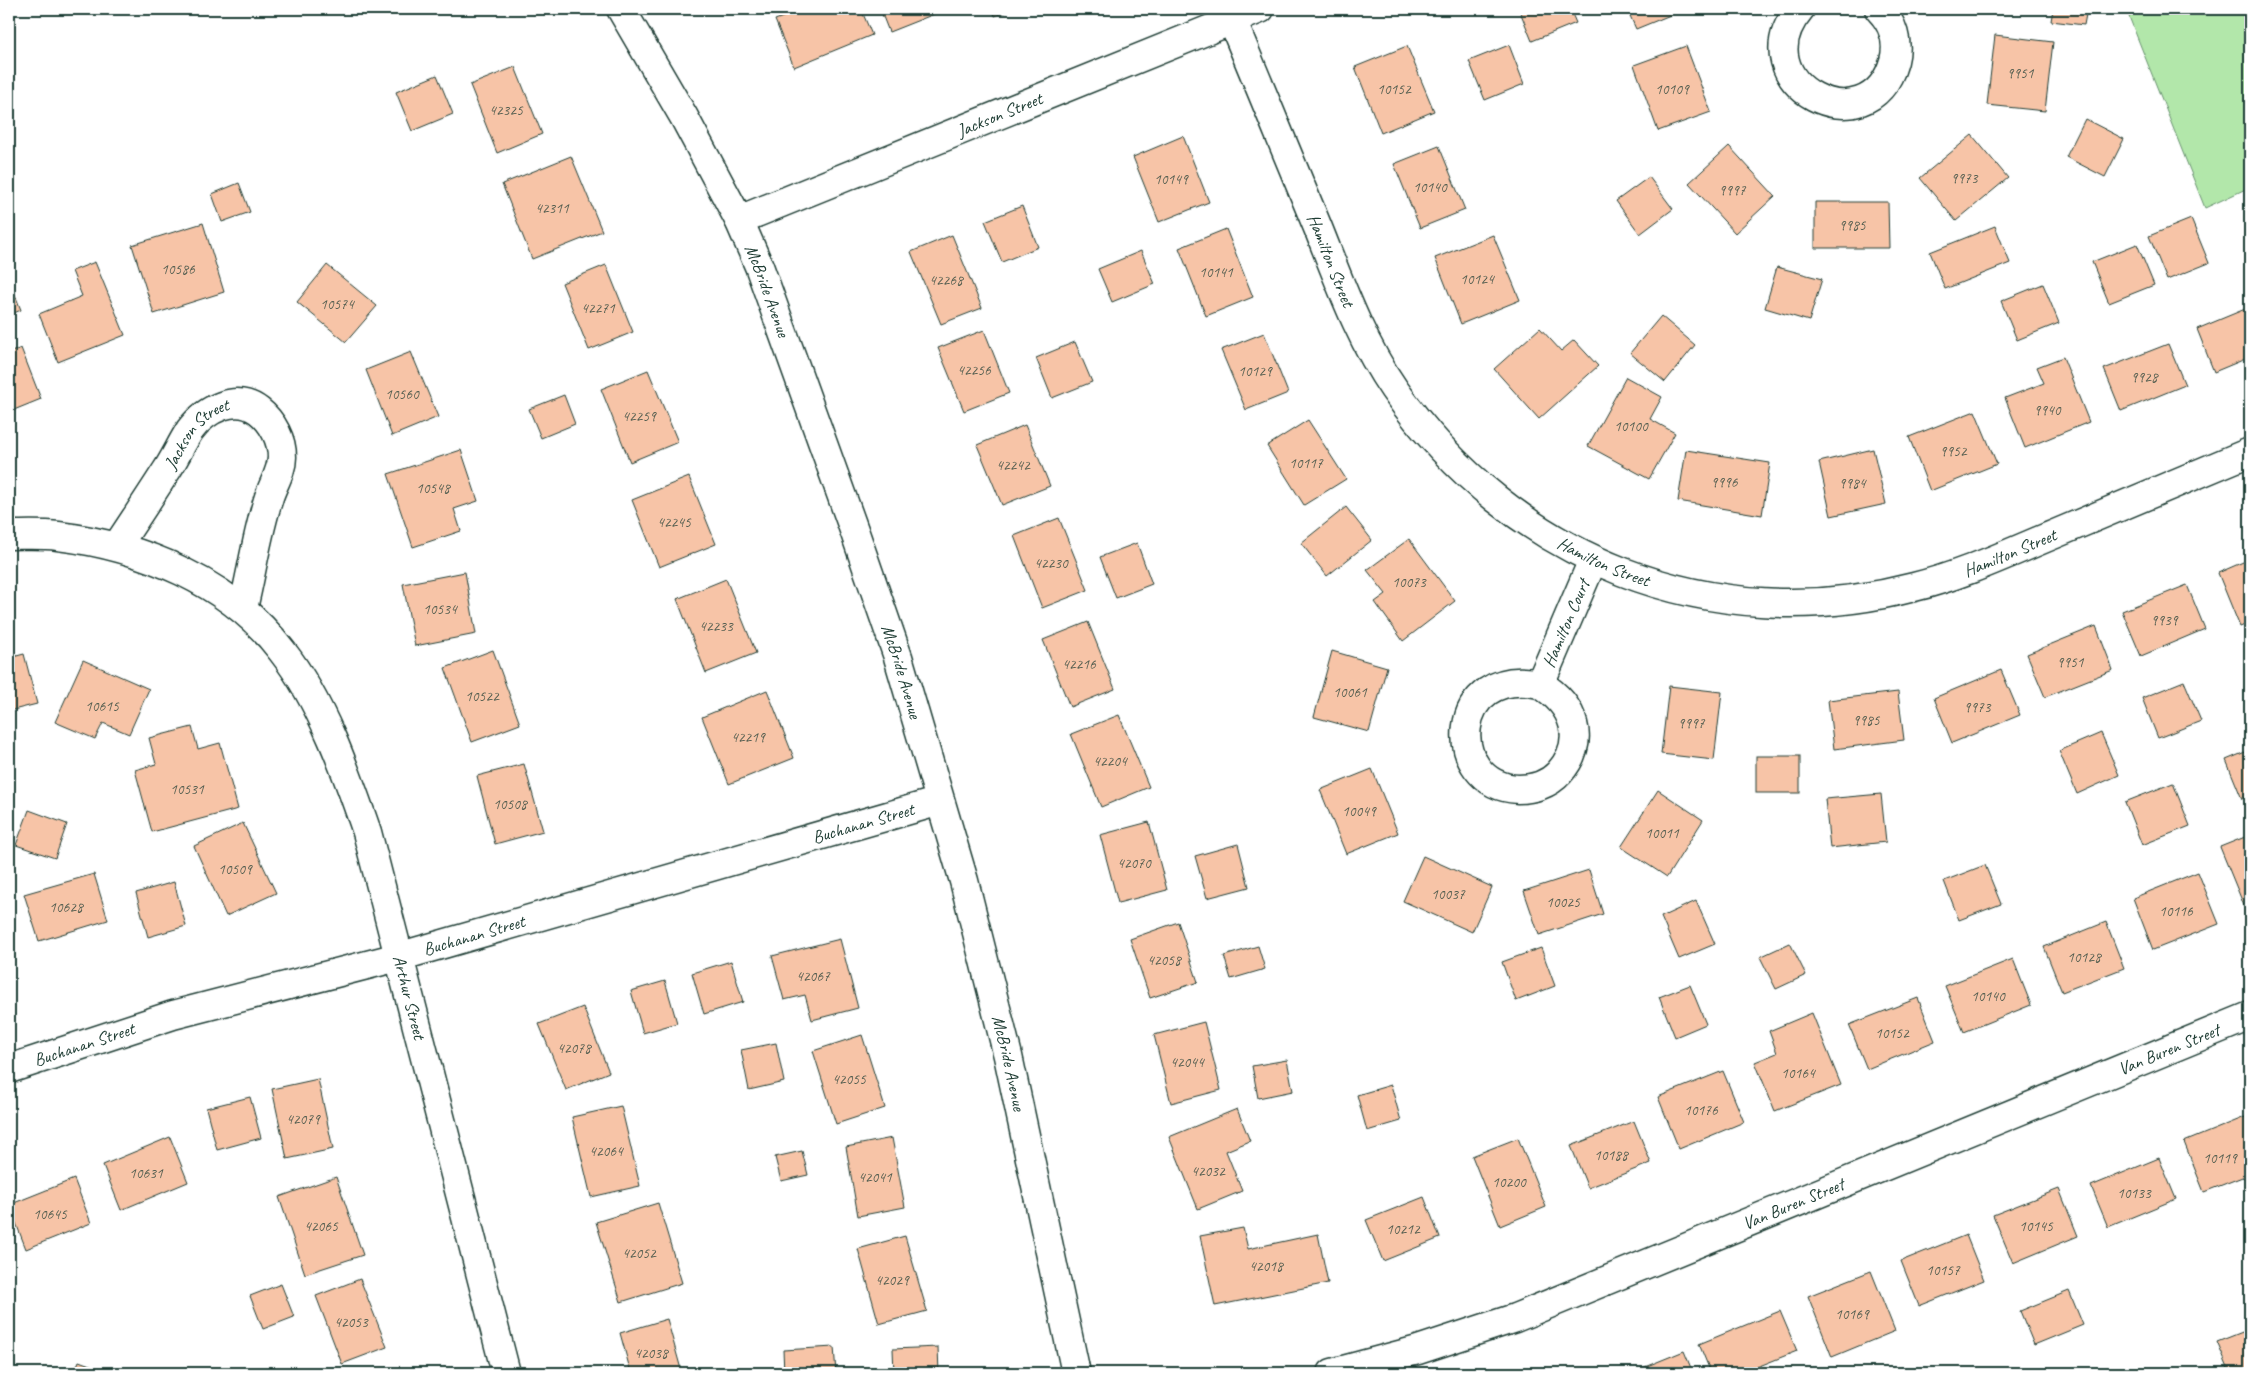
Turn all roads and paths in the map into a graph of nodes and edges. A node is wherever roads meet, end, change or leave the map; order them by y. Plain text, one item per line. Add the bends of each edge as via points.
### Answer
1 (621, 9) edge
2 (1260, 9) edge
3 (1800, 9) edge
4 (1879, 9) edge
5 (1232, 20) junction
6 (739, 220) junction
7 (2250, 452) edge
8 (9, 535) edge
9 (117, 546) junction
10 (1593, 560) junction
11 (243, 608) junction
12 (1540, 684) dead end
13 (940, 801) junction
14 (398, 957) junction
15 (2250, 1016) edge
16 (9, 1069) edge
17 (506, 1373) edge
18 (1076, 1373) edge
19 (1332, 1373) edge

1 - 6 street, McBride Avenue
2 - 5 street, Jackson Street
3 - 4 street via 1785,35 1784,53 1788,70 1811,97 1845,104 1864,99 1880,88 1891,72 1896,54 1895,34
5 - 6 street, Jackson Street
5 - 10 street, Hamilton Street via 1356,322 1392,387 1428,434 1480,487 1540,532
6 - 13 street, McBride Avenue via 759,266 858,539 898,657
7 - 10 street, Hamilton Street via 1972,568 1915,587 1872,596 1782,602 1730,599 1662,585
8 - 9 street via 57,536
9 - 11 street via 174,567
9 - 11 street, Jackson Street via 174,461 190,431 201,419 210,411 234,402 249,405 270,422 279,438 282,459 269,497
10 - 12 street, Hamilton Court
11 - 14 street, Arthur Street via 282,651 309,694 345,769 366,832
13 - 14 street, Buchanan Street
13 - 18 street, McBride Avenue via 964,881 1008,1056
14 - 16 street, Buchanan Street via 173,1015
14 - 17 street, Arthur Street
15 - 19 street, Van Buren Street via 1515,1318 1418,1350

